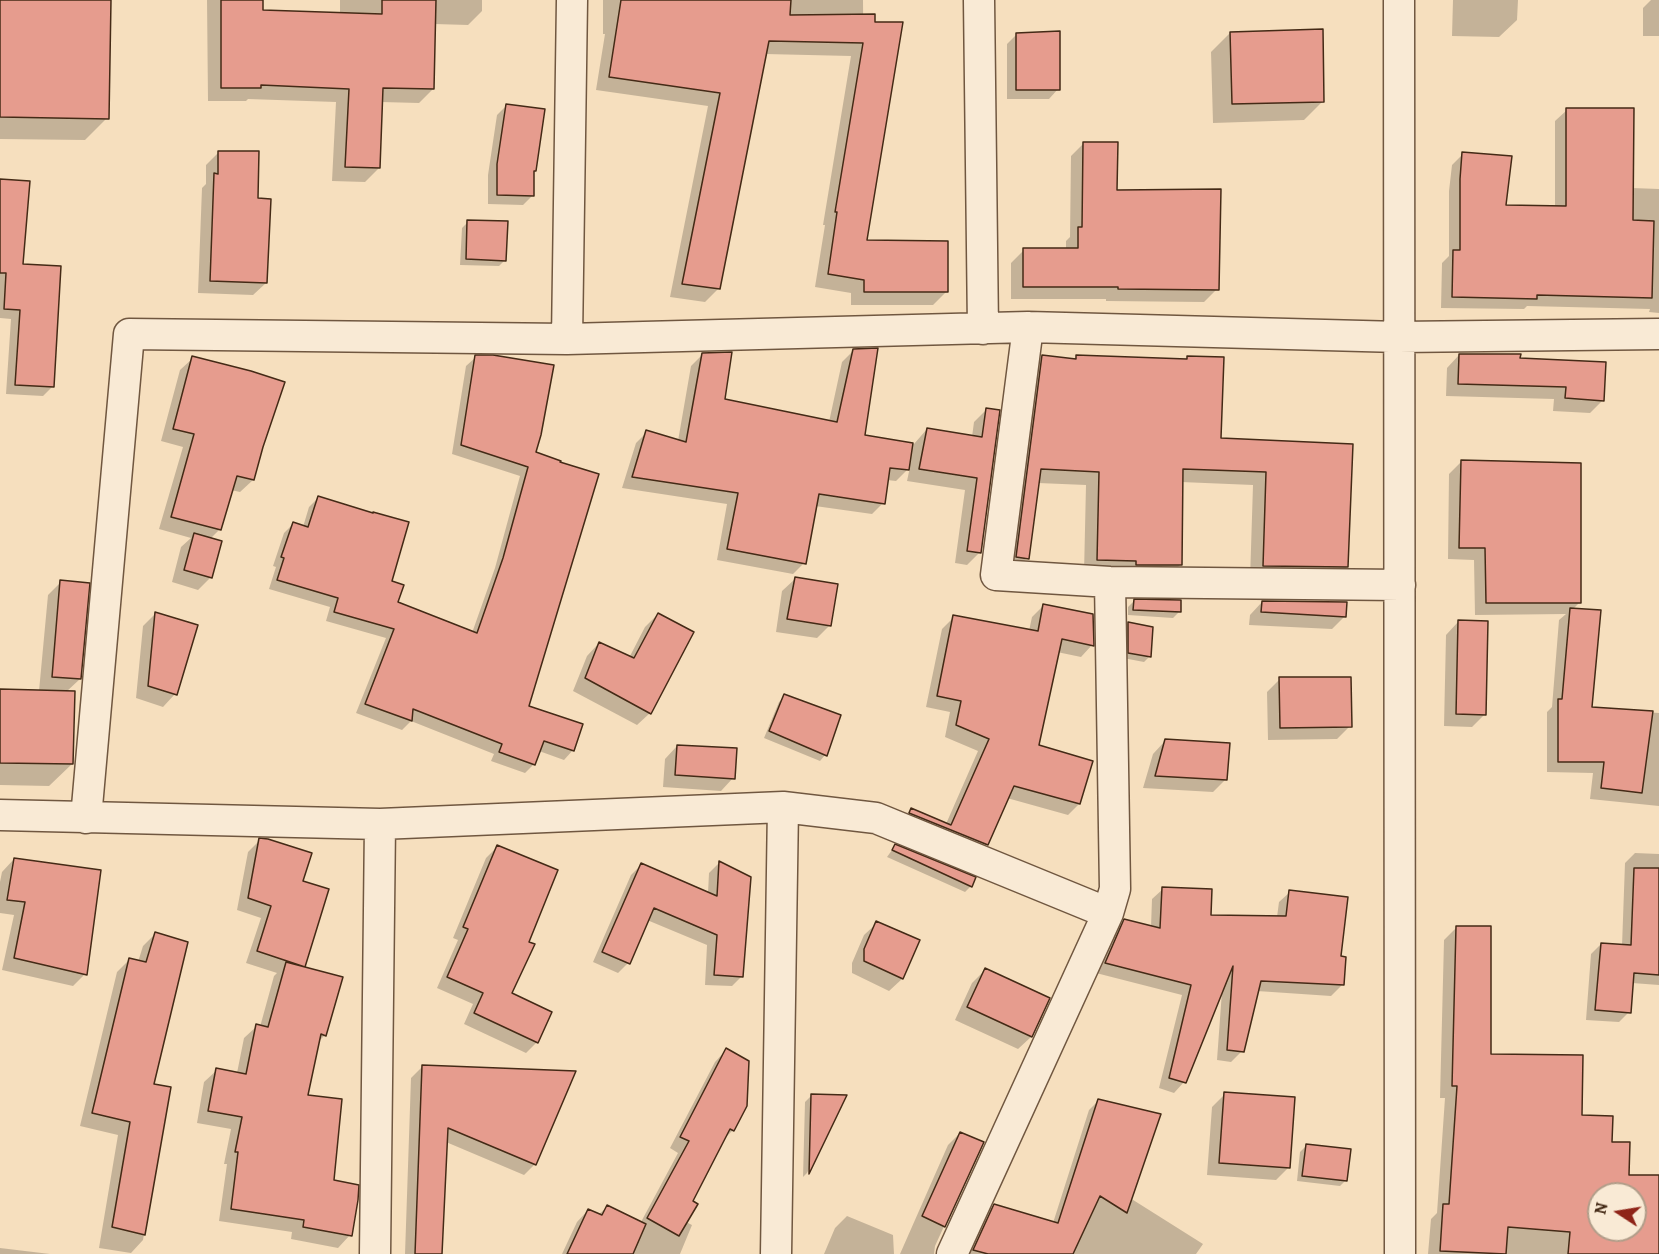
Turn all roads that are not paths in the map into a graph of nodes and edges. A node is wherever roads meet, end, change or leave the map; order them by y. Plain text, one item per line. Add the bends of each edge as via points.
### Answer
1 (572, 0) edge
2 (979, 0) edge
3 (1399, 0) edge
4 (1028, 327) junction
5 (983, 329) junction
6 (1659, 334) edge
7 (1399, 337) junction
8 (567, 339) junction
9 (1110, 582) junction
10 (1400, 585) junction
11 (783, 807) junction
12 (0, 815) edge
13 (86, 818) junction
14 (380, 824) junction
15 (1108, 913) junction
16 (375, 1254) edge
17 (776, 1254) edge
18 (952, 1254) edge
19 (1400, 1254) edge

1 - 8 street
2 - 5 street
3 - 7 street
4 - 5 street
4 - 7 street
4 - 9 street via 996,575
5 - 8 street
6 - 7 street
7 - 10 street
8 - 13 street via 129,334
9 - 10 street
9 - 15 street via 1115,890
10 - 19 street
11 - 14 street
11 - 15 street via 876,818
11 - 17 street
12 - 13 street
13 - 14 street
14 - 16 street
15 - 18 street

